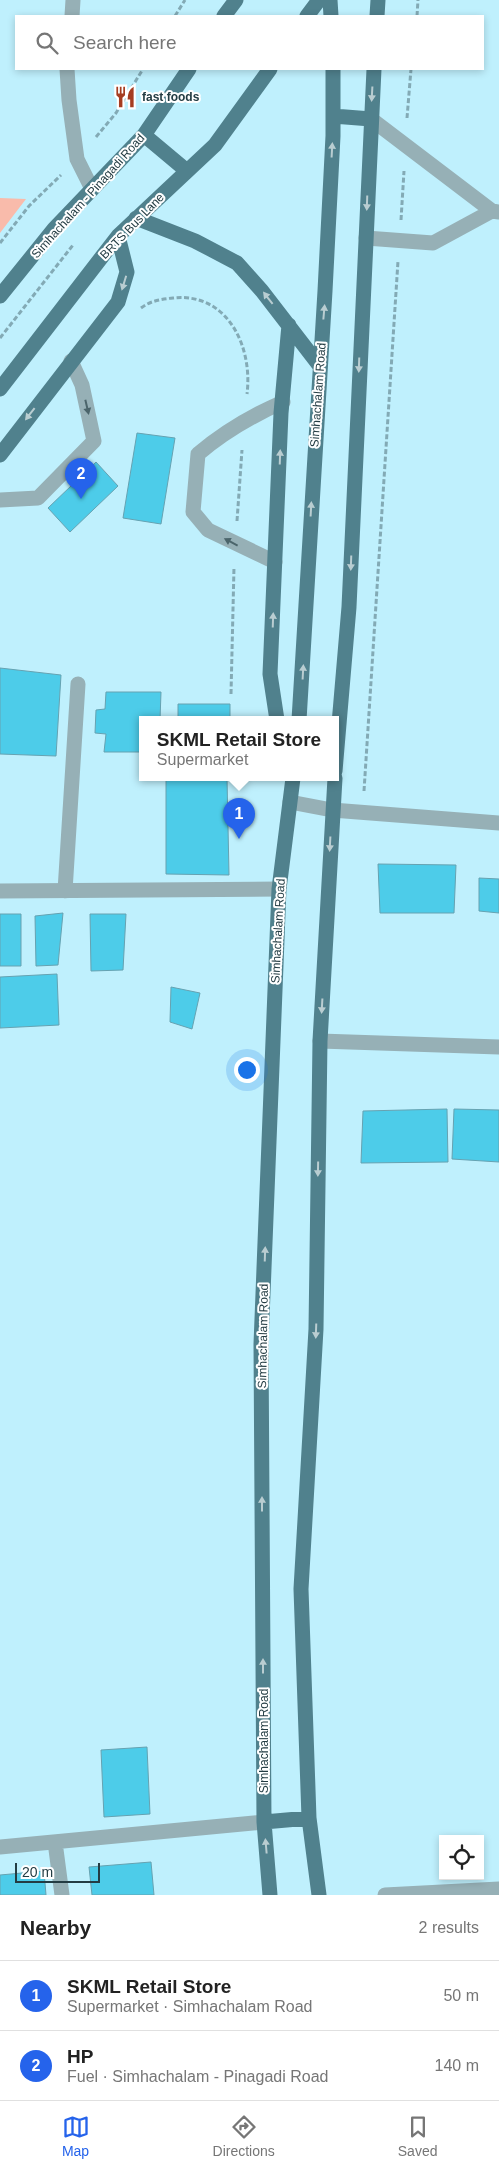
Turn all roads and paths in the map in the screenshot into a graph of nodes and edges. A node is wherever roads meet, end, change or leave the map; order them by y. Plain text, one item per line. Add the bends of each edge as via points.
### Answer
1 (73, 0) edge
2 (185, 0) edge
3 (236, 0) edge
4 (319, 0) edge
5 (330, 0) edge
6 (378, 0) edge
7 (418, 0) edge
8 (72, 15) edge
9 (176, 15) edge
10 (225, 15) edge
11 (308, 15) edge
12 (331, 15) edge
13 (377, 15) edge
14 (417, 15) edge
15 (67, 70) edge
16 (188, 70) edge
17 (269, 70) edge
18 (333, 70) edge
19 (374, 70) edge
20 (411, 70) edge
21 (334, 116) junction
22 (371, 119) junction
23 (144, 135) junction
24 (405, 145) junction
25 (187, 171) junction
26 (92, 189) junction
27 (496, 212) edge
28 (136, 218) junction
29 (118, 236) junction
30 (366, 238) junction
31 (400, 241) junction
32 (73, 246) dead end
33 (0, 296) edge
34 (136, 312) dead end
35 (289, 325) junction
36 (0, 338) edge
37 (71, 361) junction
38 (319, 365) junction
39 (0, 389) edge
40 (283, 402) junction
41 (244, 420) junction
42 (0, 455) edge
43 (0, 500) edge
44 (235, 544) junction
45 (275, 562) junction
46 (78, 684) dead end
47 (231, 694) dead end
48 (276, 716) edge
49 (299, 716) edge
50 (339, 724) edge
51 (293, 781) edge
52 (335, 781) edge
53 (290, 802) junction
54 (332, 810) junction
55 (363, 812) junction
56 (499, 823) edge
57 (279, 889) junction
58 (0, 891) edge
59 (65, 891) junction
60 (320, 1041) junction
61 (499, 1047) edge
62 (309, 1818) junction
63 (264, 1822) junction
64 (55, 1842) junction
65 (0, 1847) edge
66 (499, 1889) edge
67 (62, 1895) edge
68 (270, 1895) edge
69 (319, 1895) edge
70 (385, 1895) edge

1 - 8 street
2 - 9 path
3 - 10 main road
4 - 11 main road
5 - 12 main road
6 - 13 main road
7 - 14 path
15 - 26 street via 77,159
16 - 23 main road, Simhachalam - Pinagadi Road
17 - 25 main road, BRTS Bus Lane via 215,145
18 - 21 main road, Simhachalam Road
19 -> 22 main road
20 - 24 path
21 - 22 main road
38 -> 21 main road, Simhachalam Road via 326,292
22 - 24 street
22 -> 30 main road
23 - 25 main road
23 - 26 main road, Simhachalam - Pinagadi Road
24 - 27 street
24 - 31 path
25 - 28 main road, BRTS Bus Lane
26 - 33 main road, Simhachalam - Pinagadi Road via 54,229
27 - 31 street via 433,243
28 - 29 main road, BRTS Bus Lane
35 -> 28 main road via 237,263 195,241
29 -> 37 main road via 127,272 118,302
29 - 39 main road, BRTS Bus Lane
30 - 31 street
30 -> 50 main road via 349,608
31 - 55 path
32 - 36 path
34 - 41 path via 145,304 160,299 187,296 214,306 232,325 246,350 249,381
35 - 38 main road
35 - 40 main road
37 -> 42 main road
37 -> 43 street via 82,385 94,441 38,498
49 -> 38 main road, Simhachalam Road
40 - 41 street
45 -> 40 main road
41 - 44 path
44 -> 41 street via 208,530 193,512 198,454
44 - 45 street
44 - 47 path
48 -> 45 main road via 270,674
46 - 59 street
51 - 53 main road, Simhachalam Road
52 - 54 main road
53 - 54 street
53 - 57 main road, Simhachalam Road
54 - 55 street
54 -> 60 main road
55 - 56 street
57 - 59 street
63 -> 57 main road, Simhachalam Road via 261,1344
58 - 59 street
60 - 61 street
60 -> 62 main road via 316,1329 301,1589
62 - 63 main road
62 - 69 main road
63 - 64 street
68 -> 63 main road, Simhachalam Road
64 - 65 street
64 - 67 street
66 - 70 street

